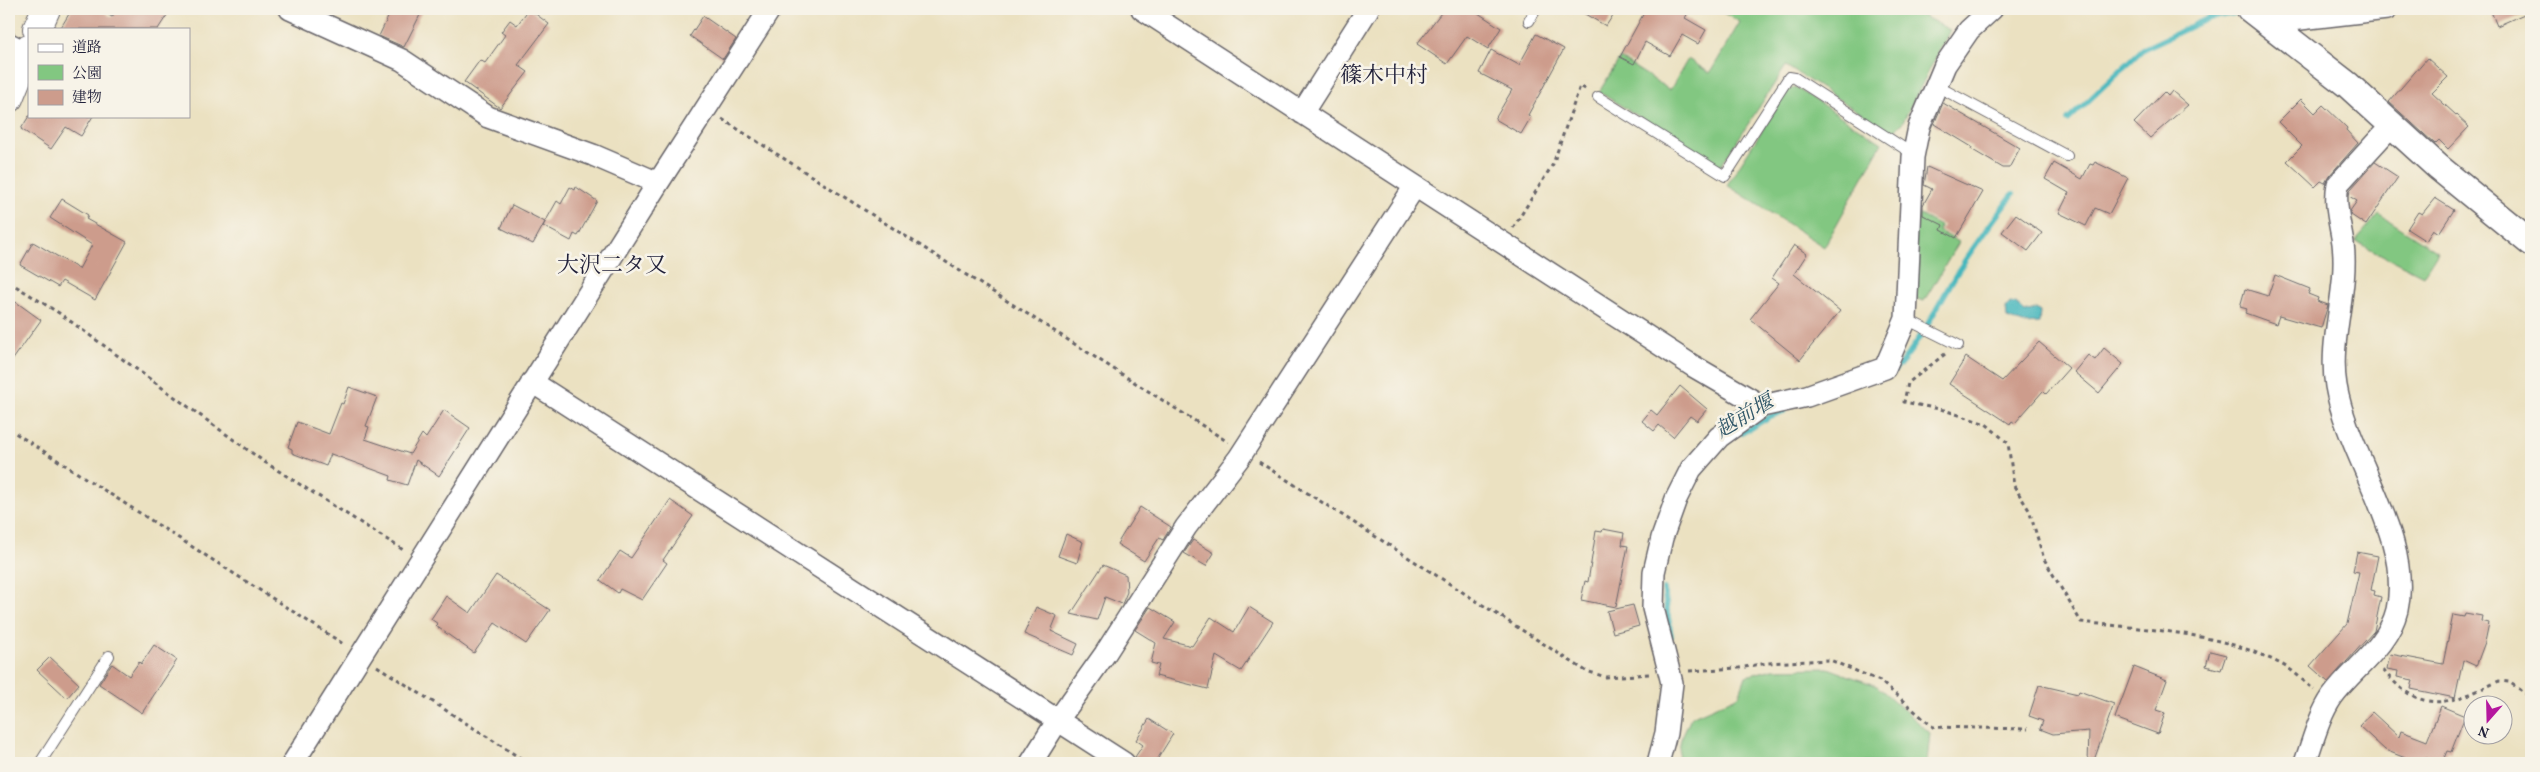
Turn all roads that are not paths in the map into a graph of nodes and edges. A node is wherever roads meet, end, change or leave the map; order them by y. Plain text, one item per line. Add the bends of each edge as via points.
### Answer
1 (46, 9) edge
2 (290, 9) edge
3 (770, 9) edge
4 (1142, 9) edge
5 (1368, 9) edge
6 (1536, 9) edge
7 (1992, 9) edge
8 (2387, 9) edge
9 (2258, 16) edge
10 (1529, 20) dead end
11 (35, 28) edge
12 (25, 44) edge
13 (1935, 85) junction
14 (1598, 97) road end
15 (9, 98) edge
16 (1302, 112) junction
17 (2392, 125) junction
18 (1914, 154) junction
19 (2067, 156) dead end
20 (658, 183) junction
21 (1415, 186) junction
22 (2531, 243) edge
23 (1911, 321) junction
24 (1958, 345) road end
25 (532, 382) junction
26 (1762, 406) junction
27 (109, 656) dead end
28 (1058, 720) junction
29 (40, 763) edge
30 (293, 763) edge
31 (1031, 763) edge
32 (1124, 763) edge
33 (1658, 763) edge
34 (2305, 763) edge

1 - 11 main road
2 - 20 street via 402,60 488,118
3 - 20 street
4 - 16 street
5 - 16 street
6 - 10 lane
7 - 13 street via 1968,30
8 - 9 street
9 - 17 street via 2348,85
12 - 15 main road
13 - 18 street via 1919,127
13 - 19 lane
14 - 18 lane via 1725,176 1788,77 1795,78
16 - 21 street
17 - 22 street
17 - 34 street via 2347,171 2335,196 2343,245 2344,286 2334,360 2344,418 2391,533 2399,586 2397,609 2383,641 2324,709
18 - 23 street
20 - 25 street
21 - 26 street via 1693,366
21 - 28 street via 1243,452 1186,527 1105,654
23 - 24 lane
23 - 26 street via 1885,368 1807,396
25 - 28 street
25 - 30 street
26 - 33 street via 1719,437 1691,469 1667,523 1654,572 1653,608 1679,672 1672,682 1666,732
27 - 29 lane
28 - 31 street
28 - 32 street

